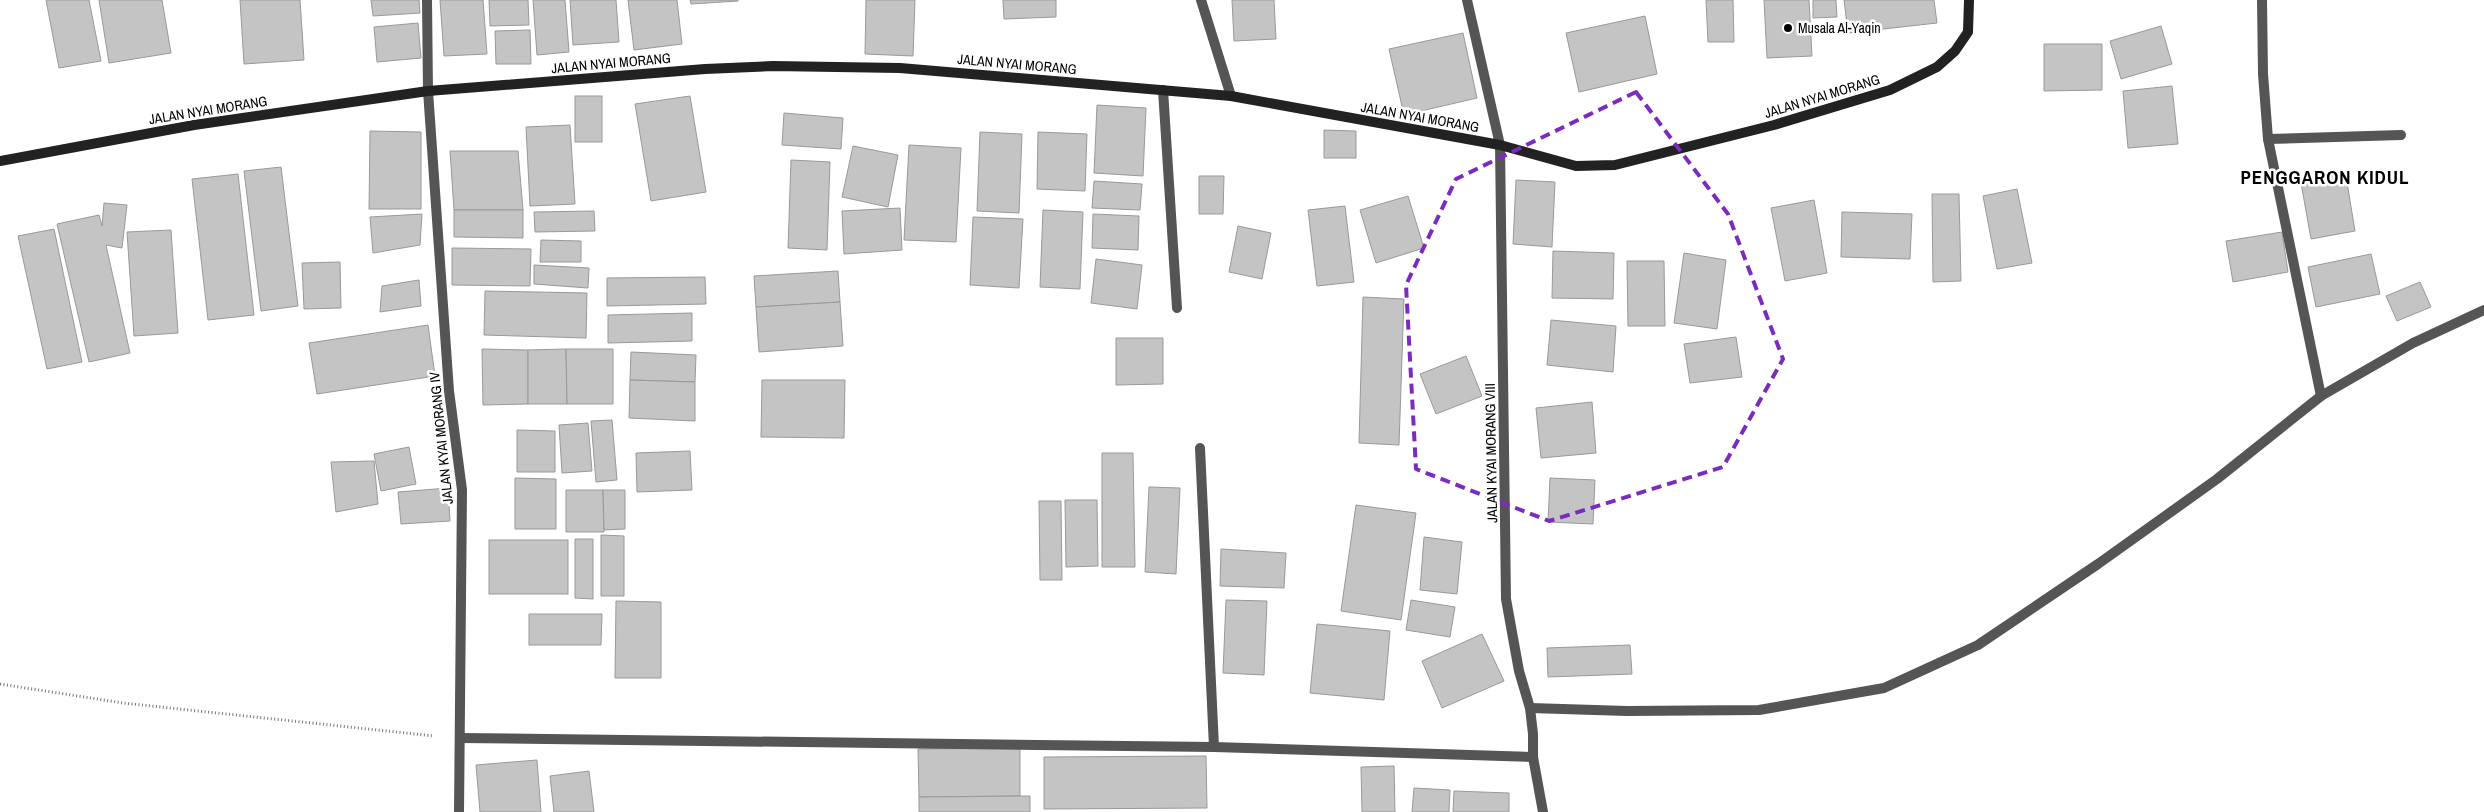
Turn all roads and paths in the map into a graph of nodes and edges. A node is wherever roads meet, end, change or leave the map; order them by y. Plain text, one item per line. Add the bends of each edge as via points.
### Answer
1 (427, 0) edge
2 (1201, 0) edge
3 (1467, 0) edge
4 (1969, 0) edge
5 (2262, 0) edge
6 (1163, 90) junction
7 (428, 91) junction
8 (1231, 96) junction
9 (2401, 135) dead end
10 (2268, 139) junction
11 (1500, 145) junction
12 (0, 161) edge
13 (1177, 308) dead end
14 (2484, 310) edge
15 (2321, 396) junction
16 (1200, 448) dead end
17 (0, 684) edge
18 (1530, 710) junction
19 (460, 736) junction
20 (1214, 747) junction
21 (1533, 757) junction
22 (459, 812) edge
23 (1544, 812) edge

1 - 7 street, JALAN KYAI MORANG IV
2 - 8 street
3 - 11 street, JALAN KYAI MORANG VIII
4 - 11 street, JALAN NYAI MORANG via 1968,32 1955,51 1937,67 1890,90 1774,125 1615,165 1576,166
5 - 10 street
6 - 7 street, JALAN NYAI MORANG via 900,68 773,66
6 - 8 street, JALAN NYAI MORANG
6 - 13 street
7 - 12 street, JALAN NYAI MORANG via 194,125
7 - 19 street, JALAN KYAI MORANG IV via 449,391 462,490
8 - 11 street, JALAN NYAI MORANG
9 - 10 street
10 - 15 street
11 - 18 street, JALAN KYAI MORANG VIII via 1506,599 1519,671
14 - 15 street via 2413,343
15 - 18 street via 2209,484 1978,645 1884,688 1759,710
16 - 20 street
17 - 19 path via 123,702
18 - 21 street, JALAN KYAI MORANG VIII
19 - 20 street
19 - 22 street, JALAN KYAI MORANG IV
20 - 21 street
21 - 23 street, JALAN KYAI MORANG VIII

